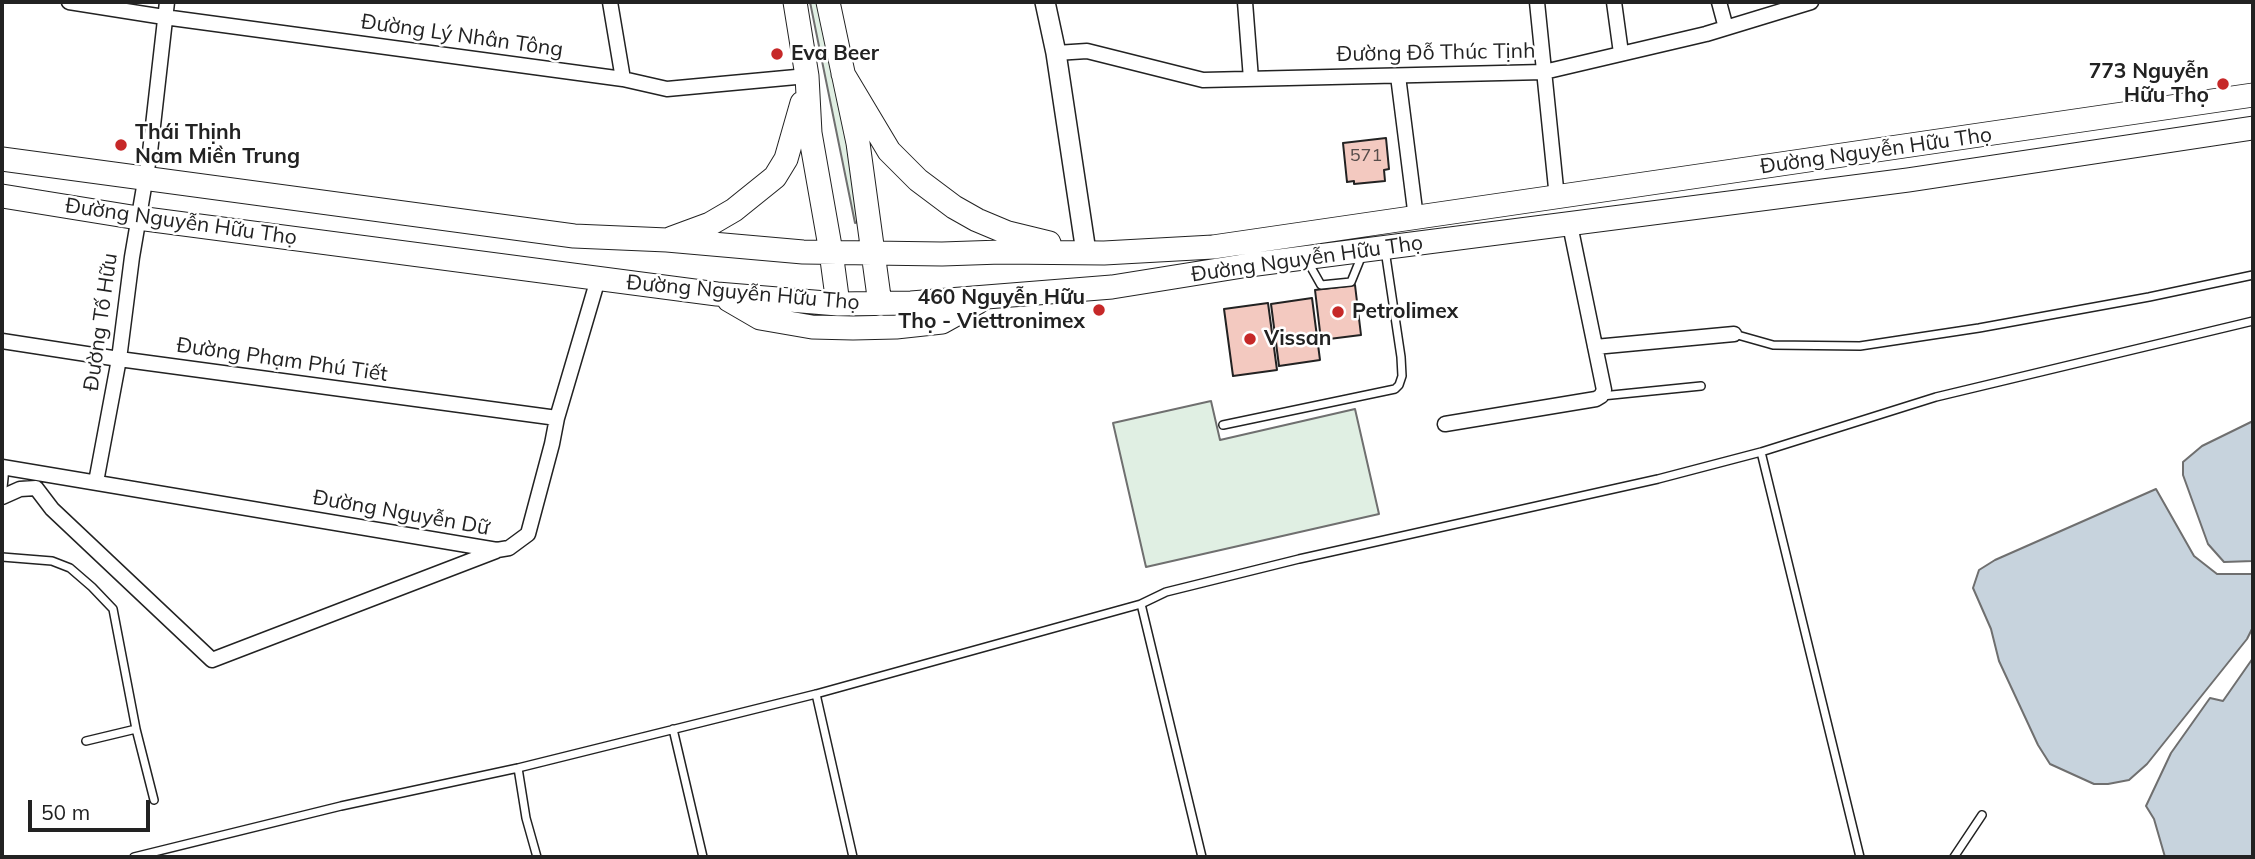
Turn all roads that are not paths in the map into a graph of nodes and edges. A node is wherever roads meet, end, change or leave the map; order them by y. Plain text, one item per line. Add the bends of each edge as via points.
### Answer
1 (69, 2) edge
2 (167, 2) edge
3 (610, 2) edge
4 (795, 2) edge
5 (828, 2) edge
6 (1045, 2) edge
7 (1245, 2) edge
8 (1537, 2) edge
9 (1614, 2) edge
10 (1719, 2) edge
11 (1811, 2) edge
12 (164, 17) junction
13 (1726, 28) junction
14 (1056, 53) junction
15 (1620, 53) junction
16 (1544, 72) junction
17 (843, 74) junction
18 (807, 76) junction
19 (1398, 76) junction
20 (623, 79) junction
21 (1251, 79) junction
22 (2253, 95) edge
23 (2253, 128) edge
24 (2, 159) edge
25 (146, 179) junction
26 (2, 196) edge
27 (1557, 198) junction
28 (138, 218) junction
29 (1416, 218) junction
30 (1570, 225) junction
31 (667, 240) junction
32 (1374, 250) junction
33 (831, 252) junction
34 (1086, 252) junction
35 (873, 253) junction
36 (2253, 275) edge
37 (598, 279) junction
38 (717, 294) junction
39 (986, 298) junction
40 (838, 304) junction
41 (880, 304) junction
42 (2253, 321) edge
43 (1734, 334) joint
44 (2, 341) edge
45 (1595, 347) junction
46 (119, 359) junction
47 (1701, 386) dead end
48 (1601, 396) junction
49 (557, 418) junction
50 (1444, 424) dead end
51 (1223, 425) dead end
52 (1761, 452) junction
53 (4, 467) edge
54 (96, 482) junction
55 (2, 499) edge
56 (497, 550) junction
57 (2, 557) edge
58 (1141, 604) junction
59 (816, 694) junction
60 (136, 729) junction
61 (673, 729) junction
62 (86, 741) dead end
63 (518, 768) junction
64 (154, 800) dead end
65 (1982, 815) dead end
66 (134, 857) edge
67 (537, 857) edge
68 (703, 857) edge
69 (853, 857) edge
70 (1202, 857) edge
71 (1860, 857) edge
72 (1954, 857) edge

1 - 12 street, Đường Lý Nhân Tông
2 - 12 street, Đường Tố Hữu
3 - 20 street
4 - 18 main road
5 - 17 main road
6 - 14 street
7 - 21 street
8 - 16 street
9 - 15 street
10 - 13 street
11 - 13 street, Đường Đỗ Thúc Tịnh
12 - 20 street, Đường Lý Nhân Tông
12 - 25 street, Đường Tố Hữu
13 - 15 street, Đường Đỗ Thúc Tịnh
14 - 21 street, Đường Đỗ Thúc Tịnh via 1087,51 1203,80
14 - 34 street
15 - 16 street, Đường Đỗ Thúc Tịnh
16 - 19 street, Đường Đỗ Thúc Tịnh
16 - 27 street
17 - 34 main road via 889,151 954,207 1008,233
17 - 35 main road
18 - 20 street, Đường Lý Nhân Tông via 667,89
18 - 31 main road via 786,159 775,177 734,210
18 - 33 main road via 810,133
19 - 21 street, Đường Đỗ Thúc Tịnh
19 - 29 street, Đường Nguyễn Hữu Thọ
22 - 27 main road, Đường Nguyễn Hữu Thọ
23 - 30 main road, Đường Nguyễn Hữu Thọ
24 - 25 main road, Đường Nguyễn Hữu Thọ
25 - 28 street, Đường Tố Hữu
25 - 31 main road, Đường Nguyễn Hữu Thọ via 574,236
26 - 28 main road, Đường Nguyễn Hữu Thọ
27 - 29 main road, Đường Nguyễn Hữu Thọ
28 - 37 main road, Đường Nguyễn Hữu Thọ
28 - 46 street, Đường Tố Hữu
29 - 34 main road, Đường Nguyễn Hữu Thọ via 1213,247
30 - 32 main road, Đường Nguyễn Hữu Thọ
30 - 45 street
31 - 33 main road, Đường Nguyễn Hữu Thọ
32 - 39 main road, Đường Nguyễn Hữu Thọ via 1112,286
32 - 51 lane via 1401,357 1399,385
33 - 35 main road, Đường Nguyễn Hữu Thọ
33 - 40 main road
34 - 35 main road, Đường Nguyễn Hữu Thọ
35 - 41 main road
36 - 43 lane via 1860,346 1773,345
37 - 38 main road, Đường Nguyễn Hữu Thọ
37 - 49 street, Đường Nguyễn Dữ
38 - 39 main road via 761,318 853,328 942,321
38 - 40 main road, Đường Nguyễn Hữu Thọ
39 - 41 main road, Đường Nguyễn Hữu Thọ
40 - 41 main road, Đường Nguyễn Hữu Thọ
42 - 52 lane via 1936,397
43 - 45 street
44 - 46 street, Đường Phạm Phú Tiết
45 - 48 street via 1604,390
46 - 49 street, Đường Phạm Phú Tiết
46 - 54 street, Đường Tố Hữu
47 - 48 lane
48 - 50 street
49 - 56 street, Đường Nguyễn Dữ via 528,534 509,548
52 - 58 lane via 1272,565 1166,592
52 - 71 lane
53 - 54 street, Đường Nguyễn Dữ
53 - 55 lane
54 - 56 street, Đường Nguyễn Dữ
55 - 56 street via 20,489 36,488 52,509 212,660
57 - 60 lane via 52,561 70,568 113,609
58 - 59 lane
58 - 70 lane
59 - 61 lane
59 - 69 lane
60 - 62 lane
60 - 64 lane
61 - 63 lane
61 - 68 lane
63 - 66 lane
63 - 67 lane
65 - 72 lane

